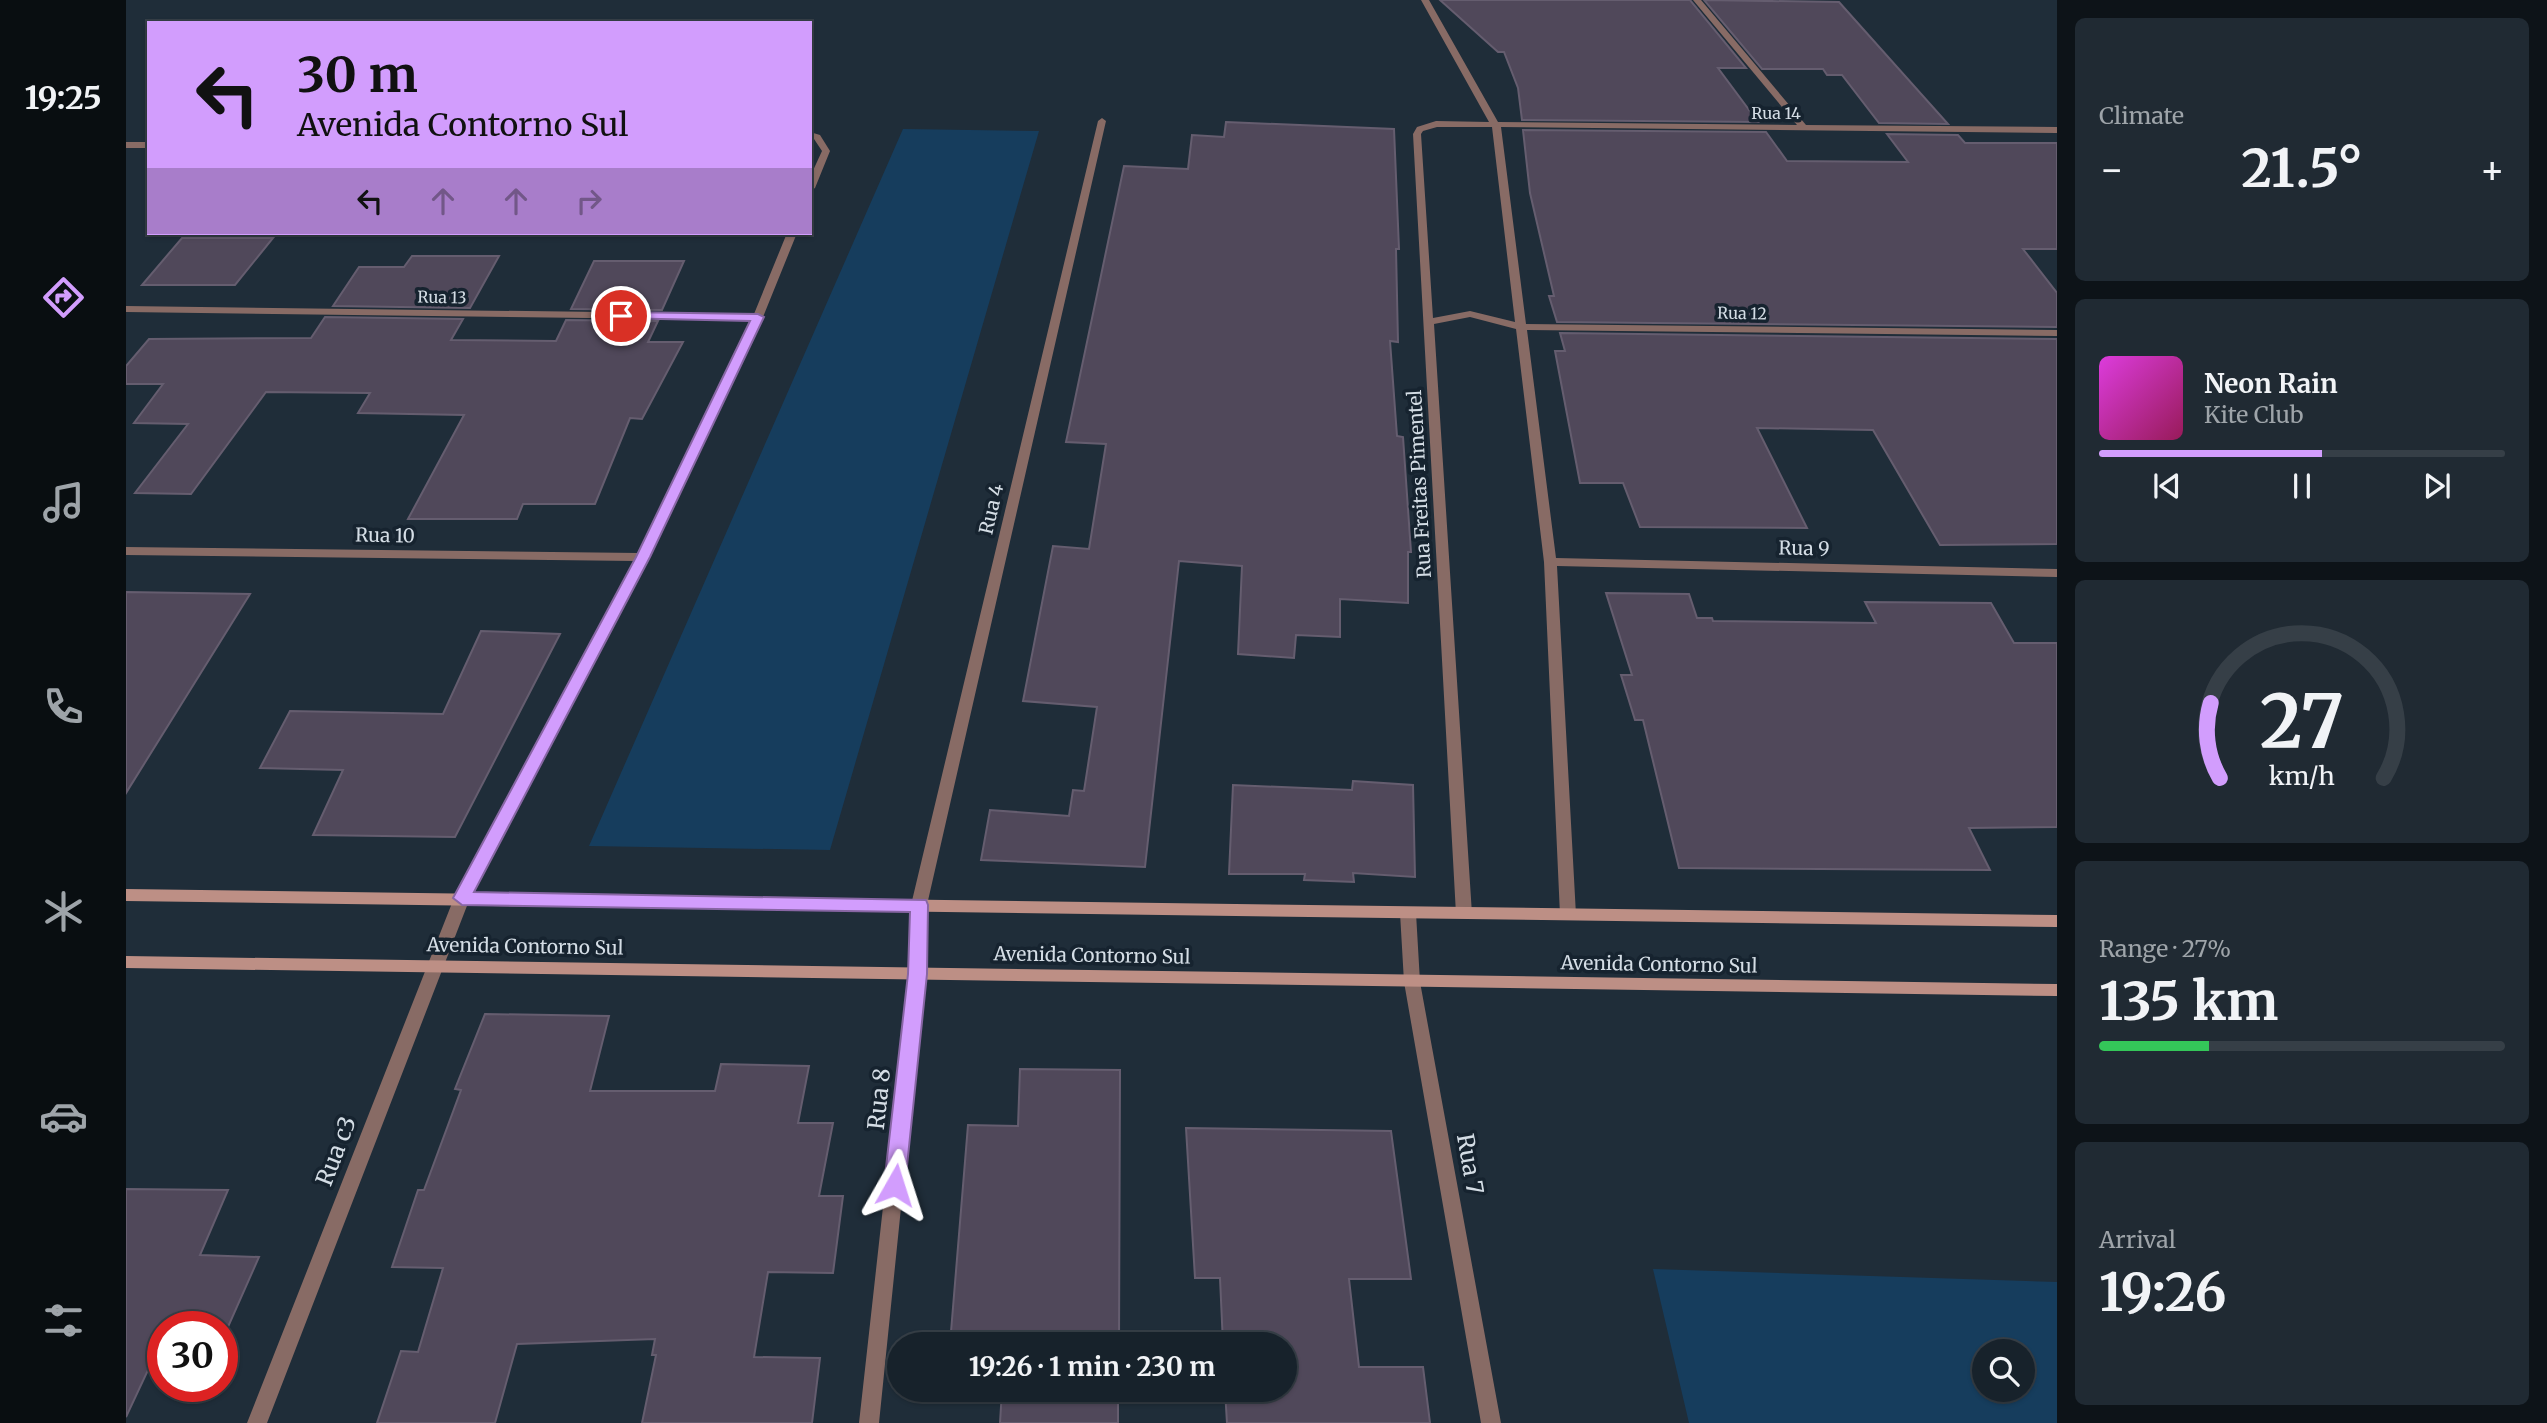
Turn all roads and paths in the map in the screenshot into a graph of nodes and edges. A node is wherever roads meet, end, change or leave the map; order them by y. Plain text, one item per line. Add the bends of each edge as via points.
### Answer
1 (1425, 0) edge
2 (1697, 0) edge
3 (1102, 121) dead end
4 (1496, 127) junction
5 (1803, 127) junction
6 (2057, 130) edge
7 (812, 136) edge
8 (126, 145) edge
9 (147, 145) edge
10 (812, 183) edge
11 (791, 235) edge
12 (126, 309) edge
13 (758, 317) junction
14 (1429, 322) junction
15 (1521, 327) junction
16 (2057, 333) edge
17 (126, 551) edge
18 (643, 557) junction
19 (1550, 562) junction
20 (2057, 573) edge
21 (126, 895) edge
22 (462, 898) junction
23 (919, 905) junction
24 (1408, 913) junction
25 (1464, 914) junction
26 (1568, 915) junction
27 (2057, 920) edge
28 (126, 962) edge
29 (435, 965) junction
30 (917, 974) junction
31 (1412, 982) junction
32 (2057, 990) edge
33 (257, 1423) edge
34 (869, 1423) edge
35 (1492, 1423) edge

1 - 4 street
2 - 5 street
3 - 23 street, Rua 4
4 - 5 street, Rua 14
4 - 14 street, Rua Freitas Pimentel via 1436,124 1417,134
4 - 15 street
5 - 6 street, Rua 14
7 - 10 street via 826,150
8 - 9 street
11 - 13 street, Rua c3
12 - 13 street, Rua 13
13 - 18 street, Rua c3
14 - 15 street, Rua 12 via 1470,314
14 - 25 street, Rua Freitas Pimentel
15 - 16 street, Rua 12
15 - 19 street
17 - 18 street, Rua 10
18 - 22 street, Rua c3
19 - 20 street, Rua 9
19 - 26 street
21 - 22 street
22 - 23 street
22 - 29 street, Rua c3
23 - 24 street
23 - 30 street, Rua 8
24 - 25 street
24 - 31 street, Rua 7
25 - 26 street
26 - 27 street
28 - 29 street, Avenida Contorno Sul
29 - 30 street, Avenida Contorno Sul
29 - 33 street, Rua c3
30 - 31 street, Avenida Contorno Sul
30 - 34 street, Rua 8
31 - 32 street, Avenida Contorno Sul
31 - 35 street, Rua 7

